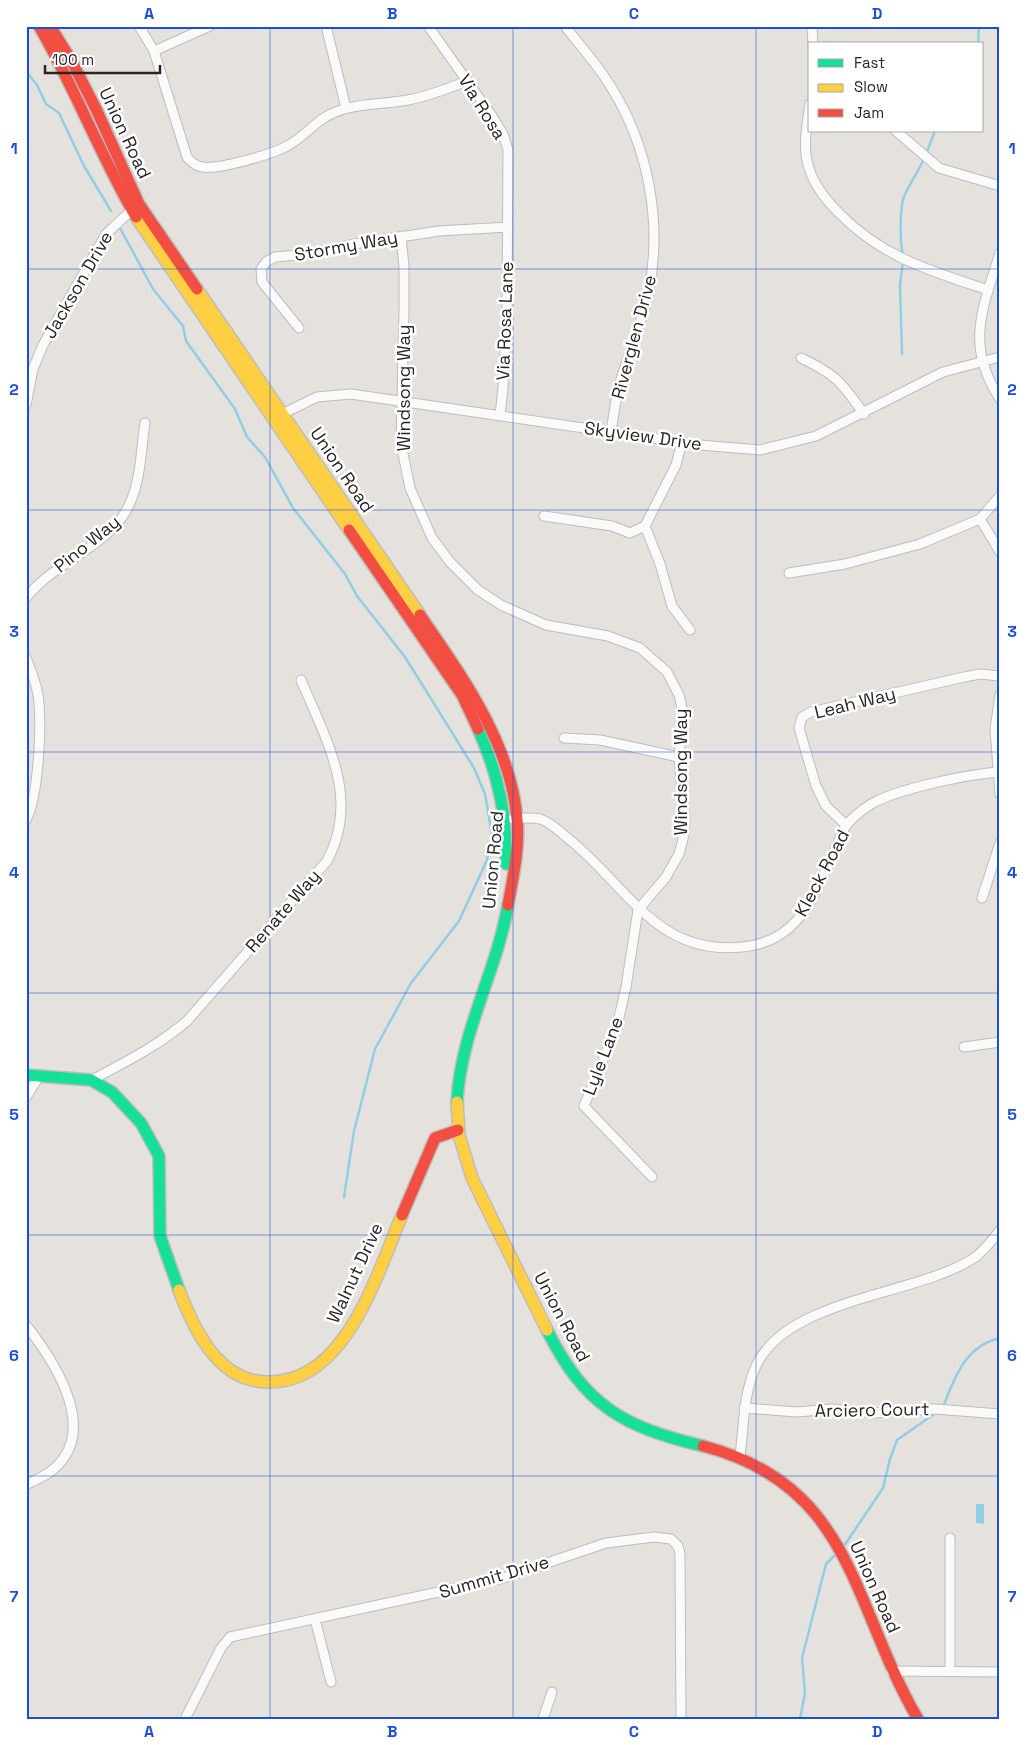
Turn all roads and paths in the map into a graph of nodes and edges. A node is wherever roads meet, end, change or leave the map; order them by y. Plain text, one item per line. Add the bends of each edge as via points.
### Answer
1 (139, 26) edge
2 (210, 26) edge
3 (326, 26) edge
4 (428, 26) edge
5 (564, 26) edge
6 (812, 26) edge
7 (50, 29) edge
8 (813, 42) edge
9 (154, 51) junction
10 (466, 82) junction
11 (346, 108) junction
12 (808, 116) edge
13 (897, 132) edge
14 (1000, 186) edge
15 (135, 207) junction
16 (508, 227) junction
17 (401, 236) junction
18 (1000, 254) edge
19 (988, 290) junction
20 (299, 328) dead end
21 (1000, 357) edge
22 (801, 358) dead end
23 (980, 361) junction
24 (1000, 399) edge
25 (402, 400) junction
26 (26, 405) edge
27 (864, 414) junction
28 (500, 415) junction
29 (279, 416) junction
30 (145, 423) dead end
31 (611, 431) junction
32 (682, 441) junction
33 (1000, 496) edge
34 (544, 516) dead end
35 (980, 519) junction
36 (645, 526) junction
37 (1000, 552) edge
38 (789, 573) dead end
39 (26, 598) edge
40 (690, 630) dead end
41 (26, 658) edge
42 (1000, 676) edge
43 (301, 680) dead end
44 (1000, 695) edge
45 (564, 738) dead end
46 (679, 757) junction
47 (998, 772) edge
48 (1000, 794) edge
49 (512, 819) junction
50 (26, 820) edge
51 (846, 825) junction
52 (1000, 843) edge
53 (982, 898) dead end
54 (638, 910) junction
55 (1000, 1042) edge
56 (964, 1047) dead end
57 (32, 1077) edge
58 (92, 1080) junction
59 (26, 1097) edge
60 (458, 1130) junction
61 (652, 1177) dead end
62 (1000, 1230) edge
63 (26, 1324) edge
64 (744, 1408) junction
65 (1000, 1414) edge
66 (740, 1456) junction
67 (26, 1485) edge
68 (950, 1538) dead end
69 (315, 1619) junction
70 (891, 1671) junction
71 (950, 1671) junction
72 (1000, 1672) edge
73 (331, 1682) dead end
74 (552, 1692) dead end
75 (185, 1719) edge
76 (543, 1719) edge
77 (681, 1719) edge
78 (918, 1719) edge

1 - 9 street
2 - 9 street
3 - 11 street
4 - 10 street, Via Rosa
5 - 31 street, Riverglen Drive via 611,86 625,111 642,155 653,213 652,275 648,297 619,386
6 - 8 street
7 - 15 main road, Union Road via 92,101
9 - 11 street via 187,157 197,166 214,167 275,152 289,146 316,121
10 - 11 street via 407,100
10 - 16 street, Via Rosa via 503,134 508,150
12 - 19 street via 805,134 809,169 827,200 846,220 890,254
13 - 14 street via 939,168
15 - 26 street, Jackson Drive via 106,234 43,345 33,369
15 - 29 main road, Union Road via 230,339
16 - 17 street, Stormy Way
16 - 28 street, Via Rosa Lane via 504,388
17 - 20 street, Stormy Way via 275,257 266,262 261,269 262,282
17 - 25 street, Windsong Way via 404,276
18 - 19 street
19 - 23 street via 981,314
21 - 23 street, Skyview Drive
22 - 27 street via 839,380
23 - 24 street
23 - 27 street, Skyview Drive via 943,372
25 - 28 street, Skyview Drive
25 - 29 street, Skyview Drive via 351,394 317,397
25 - 46 street, Windsong Way via 401,444 410,488 432,538 450,562 478,590 526,618 569,631 625,641 651,656 667,672 679,694 683,712
27 - 32 street, Skyview Drive via 816,436 760,450
28 - 31 street, Skyview Drive
29 - 49 main road, Union Road via 465,683 503,762 513,791
30 - 39 street, Pino Way via 135,487 124,515 115,527 54,572
31 - 32 street, Skyview Drive
32 - 36 street via 676,465
33 - 35 street
34 - 36 street via 612,526 630,533
35 - 37 street
35 - 38 street via 920,544 876,557
36 - 40 street via 672,606
41 - 50 street via 37,693 39,720 34,797
42 - 51 street, Leah Way via 980,674 964,677 811,712 802,717 799,728 816,786 826,806
43 - 58 street, Renate Way via 337,768 342,803 340,830 327,862 187,1021 142,1053
44 - 47 street via 995,730
45 - 46 street via 600,740
46 - 54 street, Windsong Way via 685,820 679,854 666,877
47 - 48 street
47 - 51 street, Kleck Road via 916,788 875,802
49 - 54 street, Kleck Road via 541,819 552,826 599,865
49 - 60 main road, Union Road via 511,888 505,920 461,1055 457,1078
51 - 54 street, Kleck Road via 809,905 788,930 776,938 745,947 706,946 680,938
52 - 53 street
54 - 61 street, Lyle Lane via 617,1026 584,1106
55 - 56 street
57 - 58 main road, Walnut Drive
57 - 59 street
58 - 60 main road, Walnut Drive via 109,1090 136,1116 155,1145 159,1156 160,1237 180,1294 200,1332 221,1362 239,1376 261,1383 277,1384 300,1378 317,1366 345,1337 361,1310 435,1138
60 - 66 main road, Union Road via 466,1163 485,1209 557,1352 593,1400 651,1432
62 - 64 street via 976,1258 949,1271 805,1319 776,1340 757,1364
63 - 67 street via 59,1371 72,1417 70,1439 62,1457 48,1473
64 - 65 street, Arciero Court via 874,1413 935,1409
64 - 66 street
66 - 70 main road, Union Road via 787,1485 830,1532 844,1555
68 - 71 street
69 - 73 street
69 - 75 street, Summit Drive via 226,1640
69 - 77 street, Summit Drive via 503,1578 606,1543 666,1537 675,1542 680,1554
70 - 71 street
70 - 78 main road, Union Road
71 - 72 street
74 - 76 street

